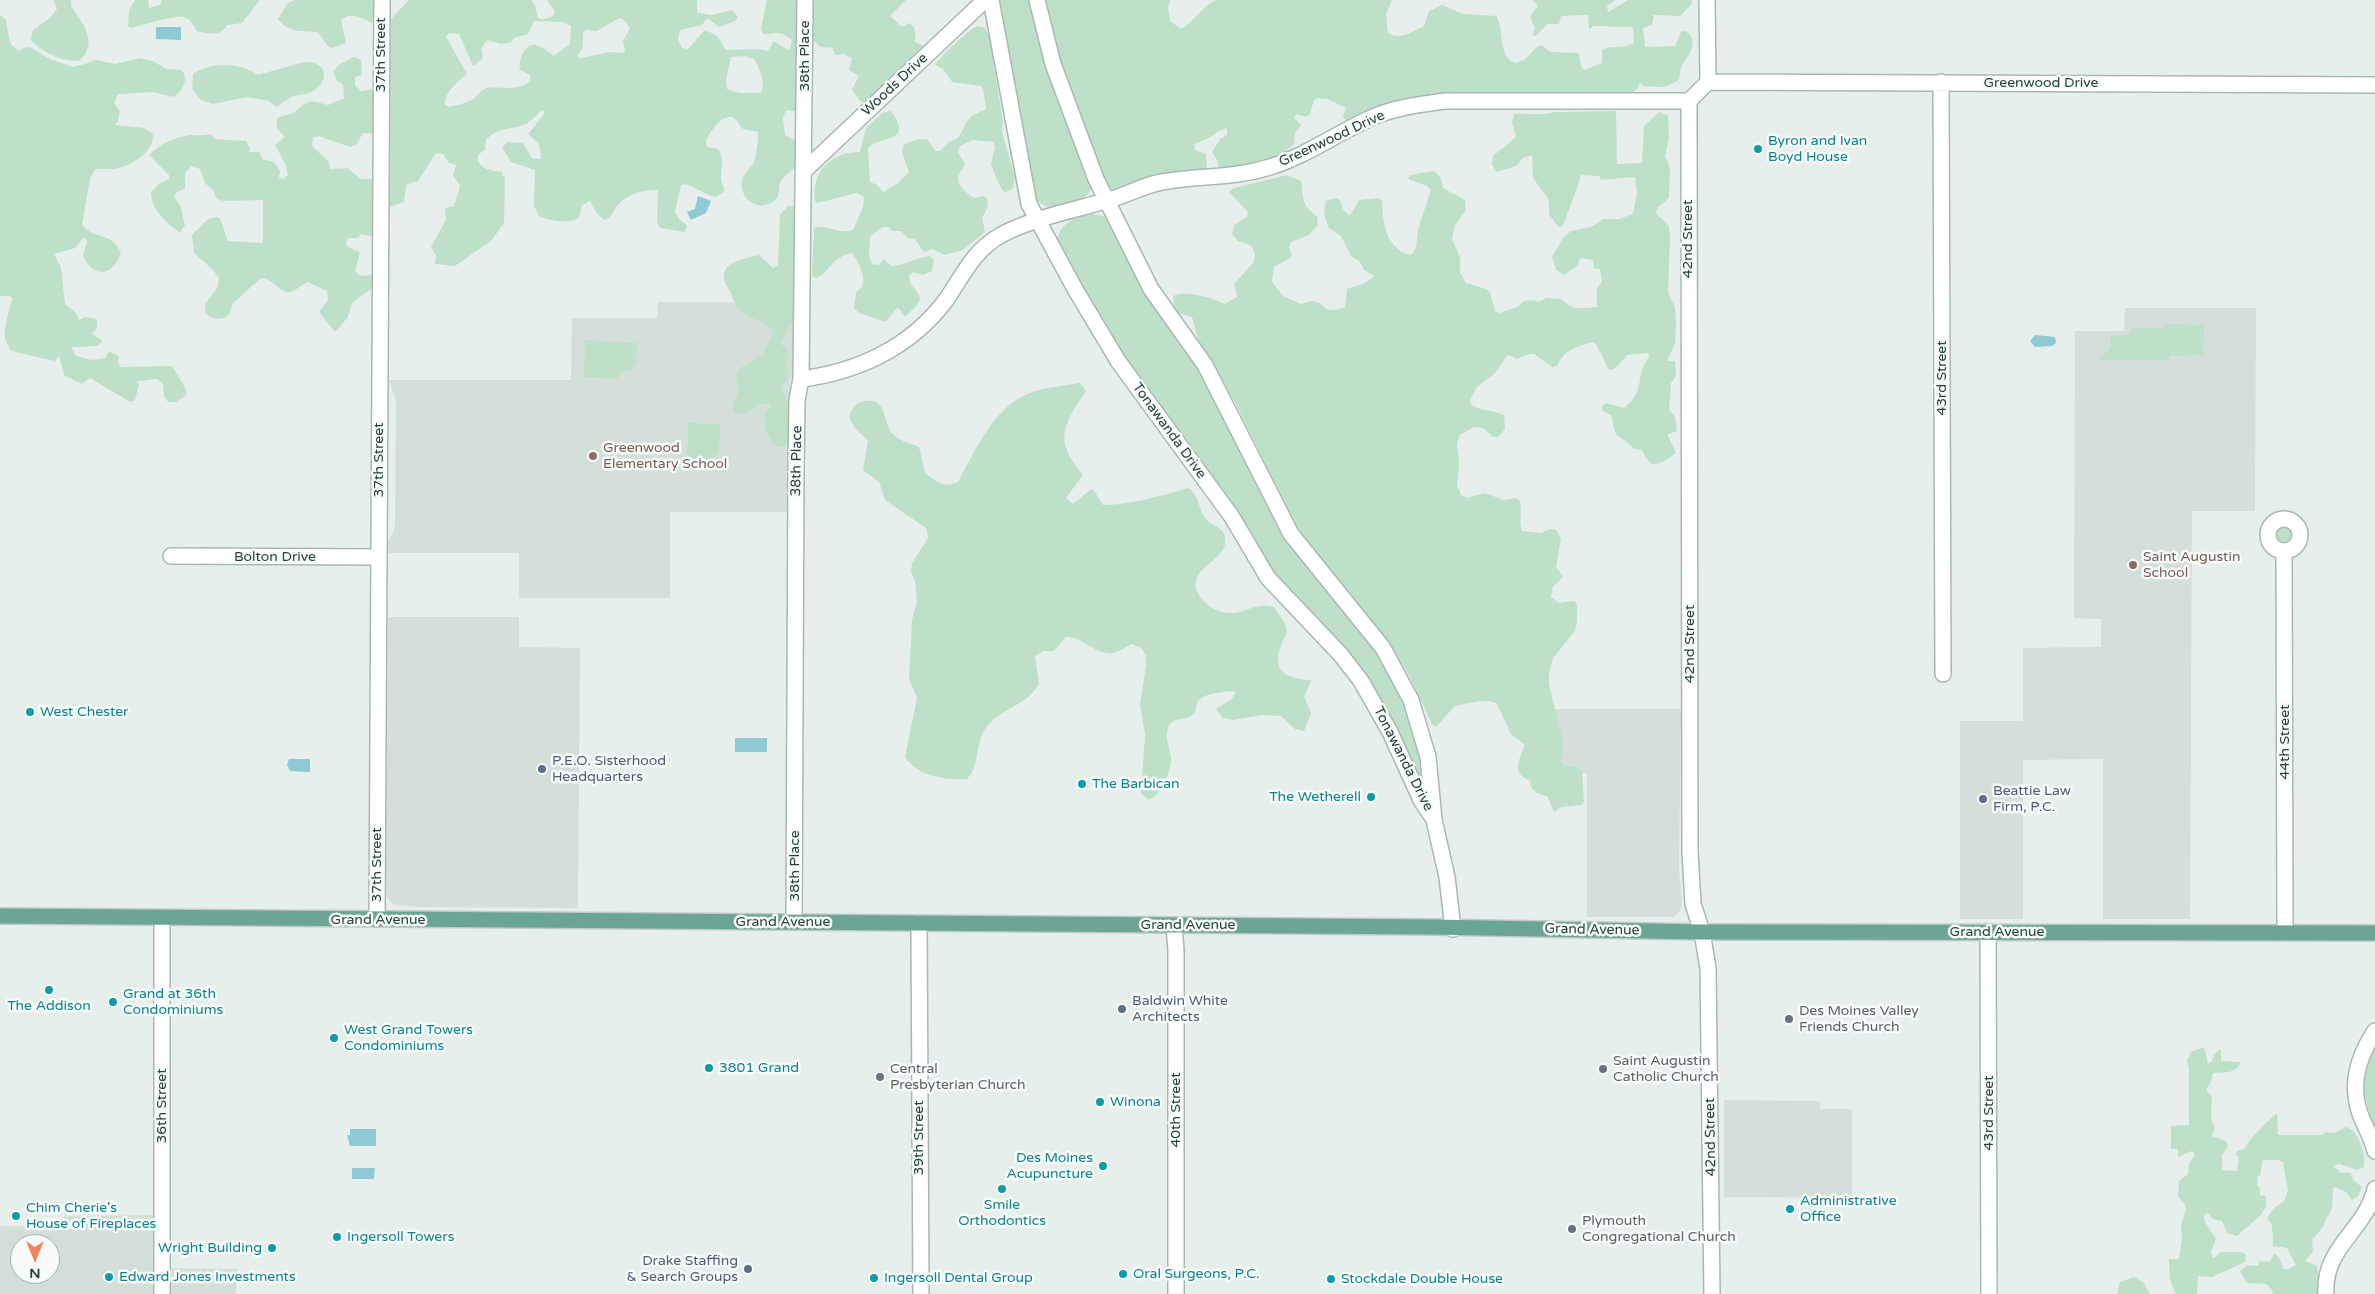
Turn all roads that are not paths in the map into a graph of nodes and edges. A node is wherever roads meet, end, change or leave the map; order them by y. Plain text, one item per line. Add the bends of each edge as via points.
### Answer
1 (382, 0) edge
2 (806, 0) edge
3 (985, 0) edge
4 (991, 0) edge
5 (1037, 0) edge
6 (1707, 0) edge
7 (1708, 82) junction
8 (1941, 82) junction
9 (2375, 85) edge
10 (1689, 101) junction
11 (805, 170) junction
12 (1107, 200) junction
13 (1038, 221) junction
14 (801, 379) junction
15 (2284, 552) dead end
16 (171, 556) dead end
17 (378, 557) junction
18 (1943, 674) dead end
19 (1434, 820) junction
20 (0, 916) edge
21 (162, 918) junction
22 (377, 919) junction
23 (794, 922) junction
24 (919, 923) junction
25 (1174, 926) junction
26 (1453, 929) junction
27 (1702, 932) junction
28 (1988, 932) junction
29 (2285, 933) junction
30 (2375, 934) edge
31 (2375, 1032) edge
32 (2375, 1151) edge
33 (2375, 1189) edge
34 (162, 1294) edge
35 (921, 1294) edge
36 (1176, 1294) edge
37 (1712, 1294) edge
38 (1989, 1294) edge
39 (2326, 1294) edge

1 - 17 street, 37th Street
2 - 11 street, 38th Place
3 - 11 street, Woods Drive
4 - 13 street, Tonawanda Drive via 1026,193
5 - 12 street, Tonawanda Drive via 1054,64 1096,179
6 - 7 street
7 - 8 street, Greenwood Drive
7 - 10 street
8 - 9 street, Greenwood Drive
8 - 18 street, 43rd Street
10 - 12 street, Greenwood Drive via 1445,101 1422,104 1379,115 1314,149 1268,168 1238,176 1161,182
10 - 27 street, 42nd Street via 1690,852 1693,904
11 - 14 street, 38th Place
12 - 13 street, Greenwood Drive
12 - 19 street, Tonawanda Drive via 1151,289 1205,365 1290,534 1383,648 1399,674 1421,728 1428,757
13 - 14 street, Greenwood Drive via 1014,229 979,250 934,314 899,345 842,372
13 - 19 street, Tonawanda Drive via 1118,361 1232,517 1268,578 1362,681
14 - 23 street, 38th Place via 797,400
15 - 29 street, 44th Street
16 - 17 street, Bolton Drive
17 - 22 street, 37th Street
19 - 26 street, Tonawanda Drive via 1446,870
20 - 21 main road, Grand Avenue
21 - 22 main road, Grand Avenue
21 - 34 street, 36th Street
22 - 23 main road, Grand Avenue
23 - 24 main road, Grand Avenue
24 - 25 main road, Grand Avenue
24 - 35 street, 39th Street
25 - 26 main road, Grand Avenue
25 - 36 street, 40th Street
26 - 27 main road, Grand Avenue
27 - 28 main road, Grand Avenue
27 - 37 street, 42nd Street via 1708,968 1710,1026
28 - 29 main road, Grand Avenue
28 - 38 street, 43rd Street
29 - 30 main road, Grand Avenue
31 - 32 street via 2360,1059 2356,1076 2358,1106
33 - 39 street via 2365,1215 2331,1261

